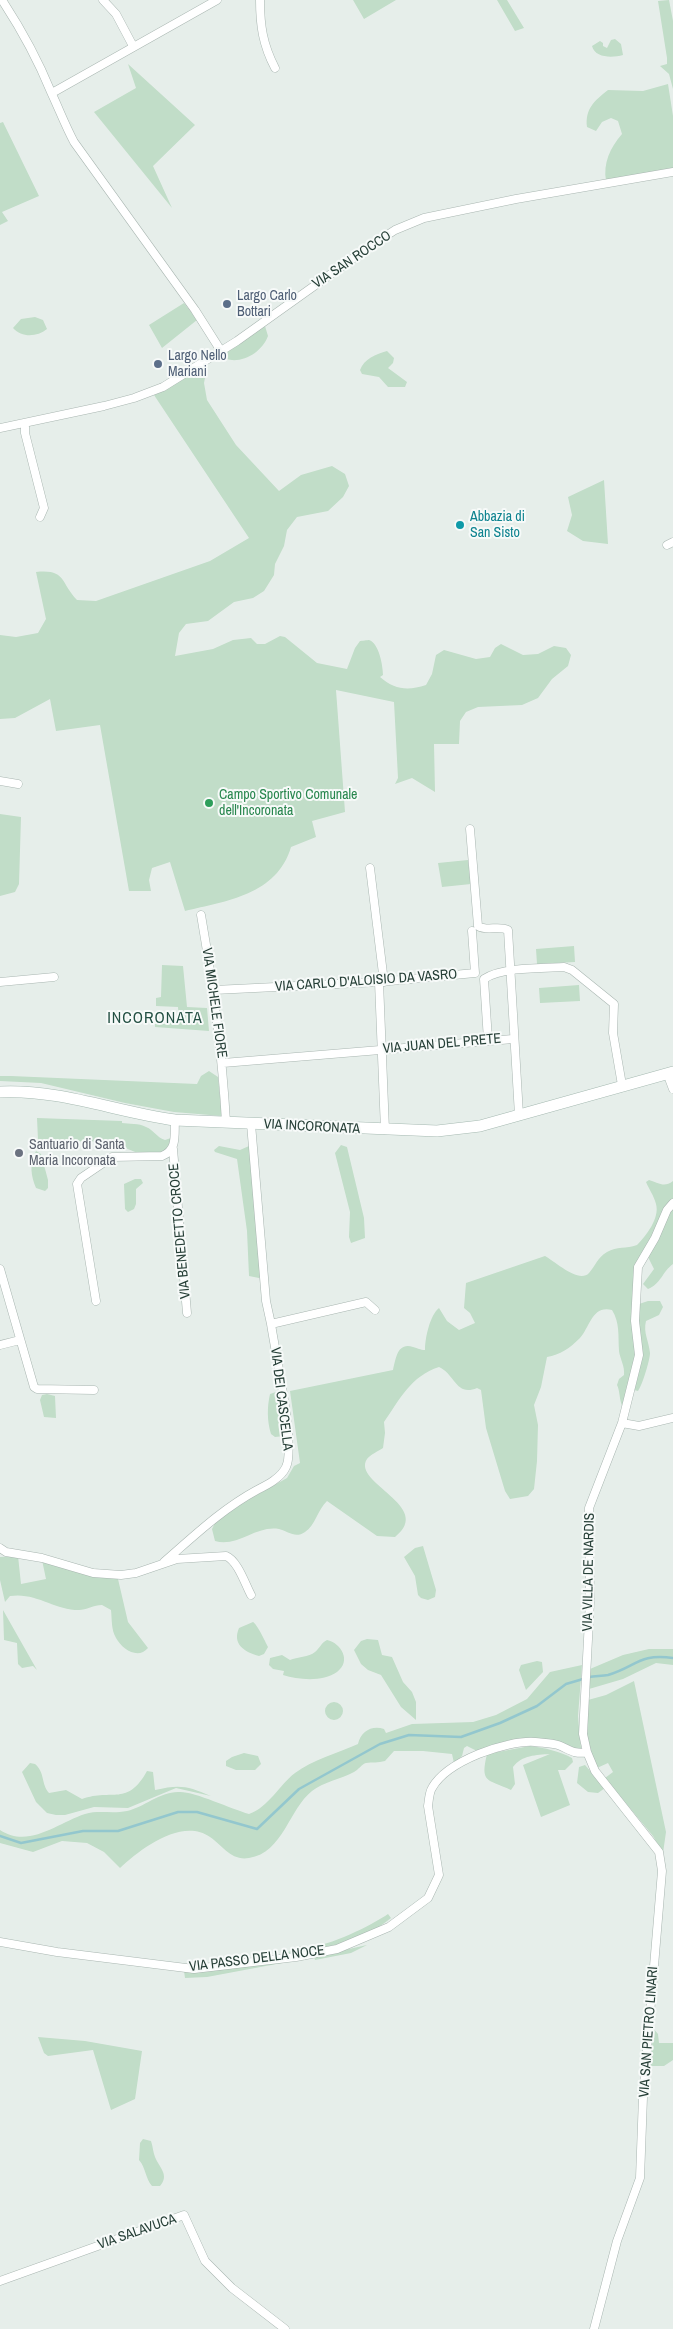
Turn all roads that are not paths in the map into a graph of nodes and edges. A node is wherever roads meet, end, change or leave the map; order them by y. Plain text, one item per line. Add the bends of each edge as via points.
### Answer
1 (2, 0) edge
2 (103, 0) edge
3 (216, 0) edge
4 (260, 0) edge
5 (133, 46) junction
6 (275, 68) dead end
7 (52, 93) junction
8 (673, 172) edge
9 (221, 351) junction
10 (25, 423) junction
11 (0, 428) edge
12 (40, 517) dead end
13 (0, 781) edge
14 (18, 784) dead end
15 (470, 829) dead end
16 (370, 868) dead end
17 (201, 915) dead end
18 (472, 931) dead end
19 (511, 971) junction
20 (54, 977) dead end
21 (0, 982) edge
22 (382, 982) junction
23 (214, 990) junction
24 (513, 1039) junction
25 (488, 1040) junction
26 (382, 1049) junction
27 (223, 1063) junction
28 (670, 1073) edge
29 (622, 1086) junction
30 (673, 1089) edge
31 (0, 1092) edge
32 (519, 1115) junction
33 (175, 1120) junction
34 (226, 1122) junction
35 (251, 1124) junction
36 (385, 1130) junction
37 (173, 1149) junction
38 (673, 1203) edge
39 (0, 1269) edge
40 (96, 1301) dead end
41 (374, 1310) dead end
42 (187, 1313) dead end
43 (271, 1324) junction
44 (20, 1340) junction
45 (0, 1345) edge
46 (94, 1390) dead end
47 (673, 1418) edge
48 (622, 1424) junction
49 (0, 1548) edge
50 (164, 1562) junction
51 (251, 1595) dead end
52 (586, 1752) junction
53 (0, 1942) edge
54 (0, 2281) edge
55 (285, 2329) edge
56 (594, 2329) edge

1 - 7 street
2 - 5 street via 116,14
3 - 5 street
4 - 6 street via 261,34
5 - 7 street
7 - 9 street via 74,142
8 - 9 street, VIA SAN ROCCO via 516,198 424,218 395,230 366,249
9 - 10 street, VIA SAN ROCCO via 163,387 134,398
10 - 11 street, VIA SAN ROCCO
10 - 12 street via 44,508
13 - 14 street
15 - 19 street, VIA JUAN DEL PRETE via 478,926 508,930
16 - 22 street
17 - 23 street, VIA MICHELE FIORE
18 - 22 street, VIA CARLO D'ALOISIO DA VASRO via 475,973
19 - 24 street, VIA JUAN DEL PRETE
19 - 25 street via 491,974 484,979
19 - 29 street via 572,970 612,1001
20 - 21 street
22 - 23 street, VIA CARLO D'ALOISIO DA VASRO
22 - 26 street
23 - 27 street, VIA MICHELE FIORE
24 - 25 street, VIA JUAN DEL PRETE
24 - 32 street
25 - 26 street, VIA JUAN DEL PRETE
26 - 27 street, VIA JUAN DEL PRETE
26 - 36 street
27 - 34 street, VIA MICHELE FIORE
28 - 29 main road, VIA INCORONATA
28 - 30 street
29 - 32 main road, VIA INCORONATA
31 - 33 main road, VIA INCORONATA via 42,1093
32 - 36 main road, VIA INCORONATA via 480,1126 437,1131
33 - 34 main road, VIA INCORONATA
33 - 37 street, VIA BENEDETTO CROCE
34 - 35 main road, VIA INCORONATA
35 - 36 main road, VIA INCORONATA
35 - 43 street, VIA DEI CASCELLA via 266,1301
37 - 40 street via 162,1156 112,1157 77,1184
37 - 42 street, VIA BENEDETTO CROCE
38 - 48 street, VIA VILLA DE NARDIS via 638,1267 635,1321 639,1356
39 - 44 street
41 - 43 street via 366,1302
43 - 50 street, VIA DEI CASCELLA via 285,1412 286,1468 267,1485 225,1508
44 - 45 street
44 - 46 street via 34,1387
47 - 48 street via 639,1426
48 - 52 street, VIA VILLA DE NARDIS via 590,1508 590,1601 583,1734
49 - 50 street via 106,1575 136,1573
50 - 51 street via 197,1557 231,1558
52 - 53 street, VIA PASSO DELLA NOCE via 576,1754 557,1745 517,1743 480,1753 448,1772 432,1788 429,1797 439,1875 428,1898 390,1927 337,1949 194,1969
52 - 56 street, VIA SAN PIETRO LINARI via 595,1771 659,1852 662,1871 643,2097 640,2178 617,2241
54 - 55 street, VIA SALAVUCA via 184,2215 205,2261 232,2288

